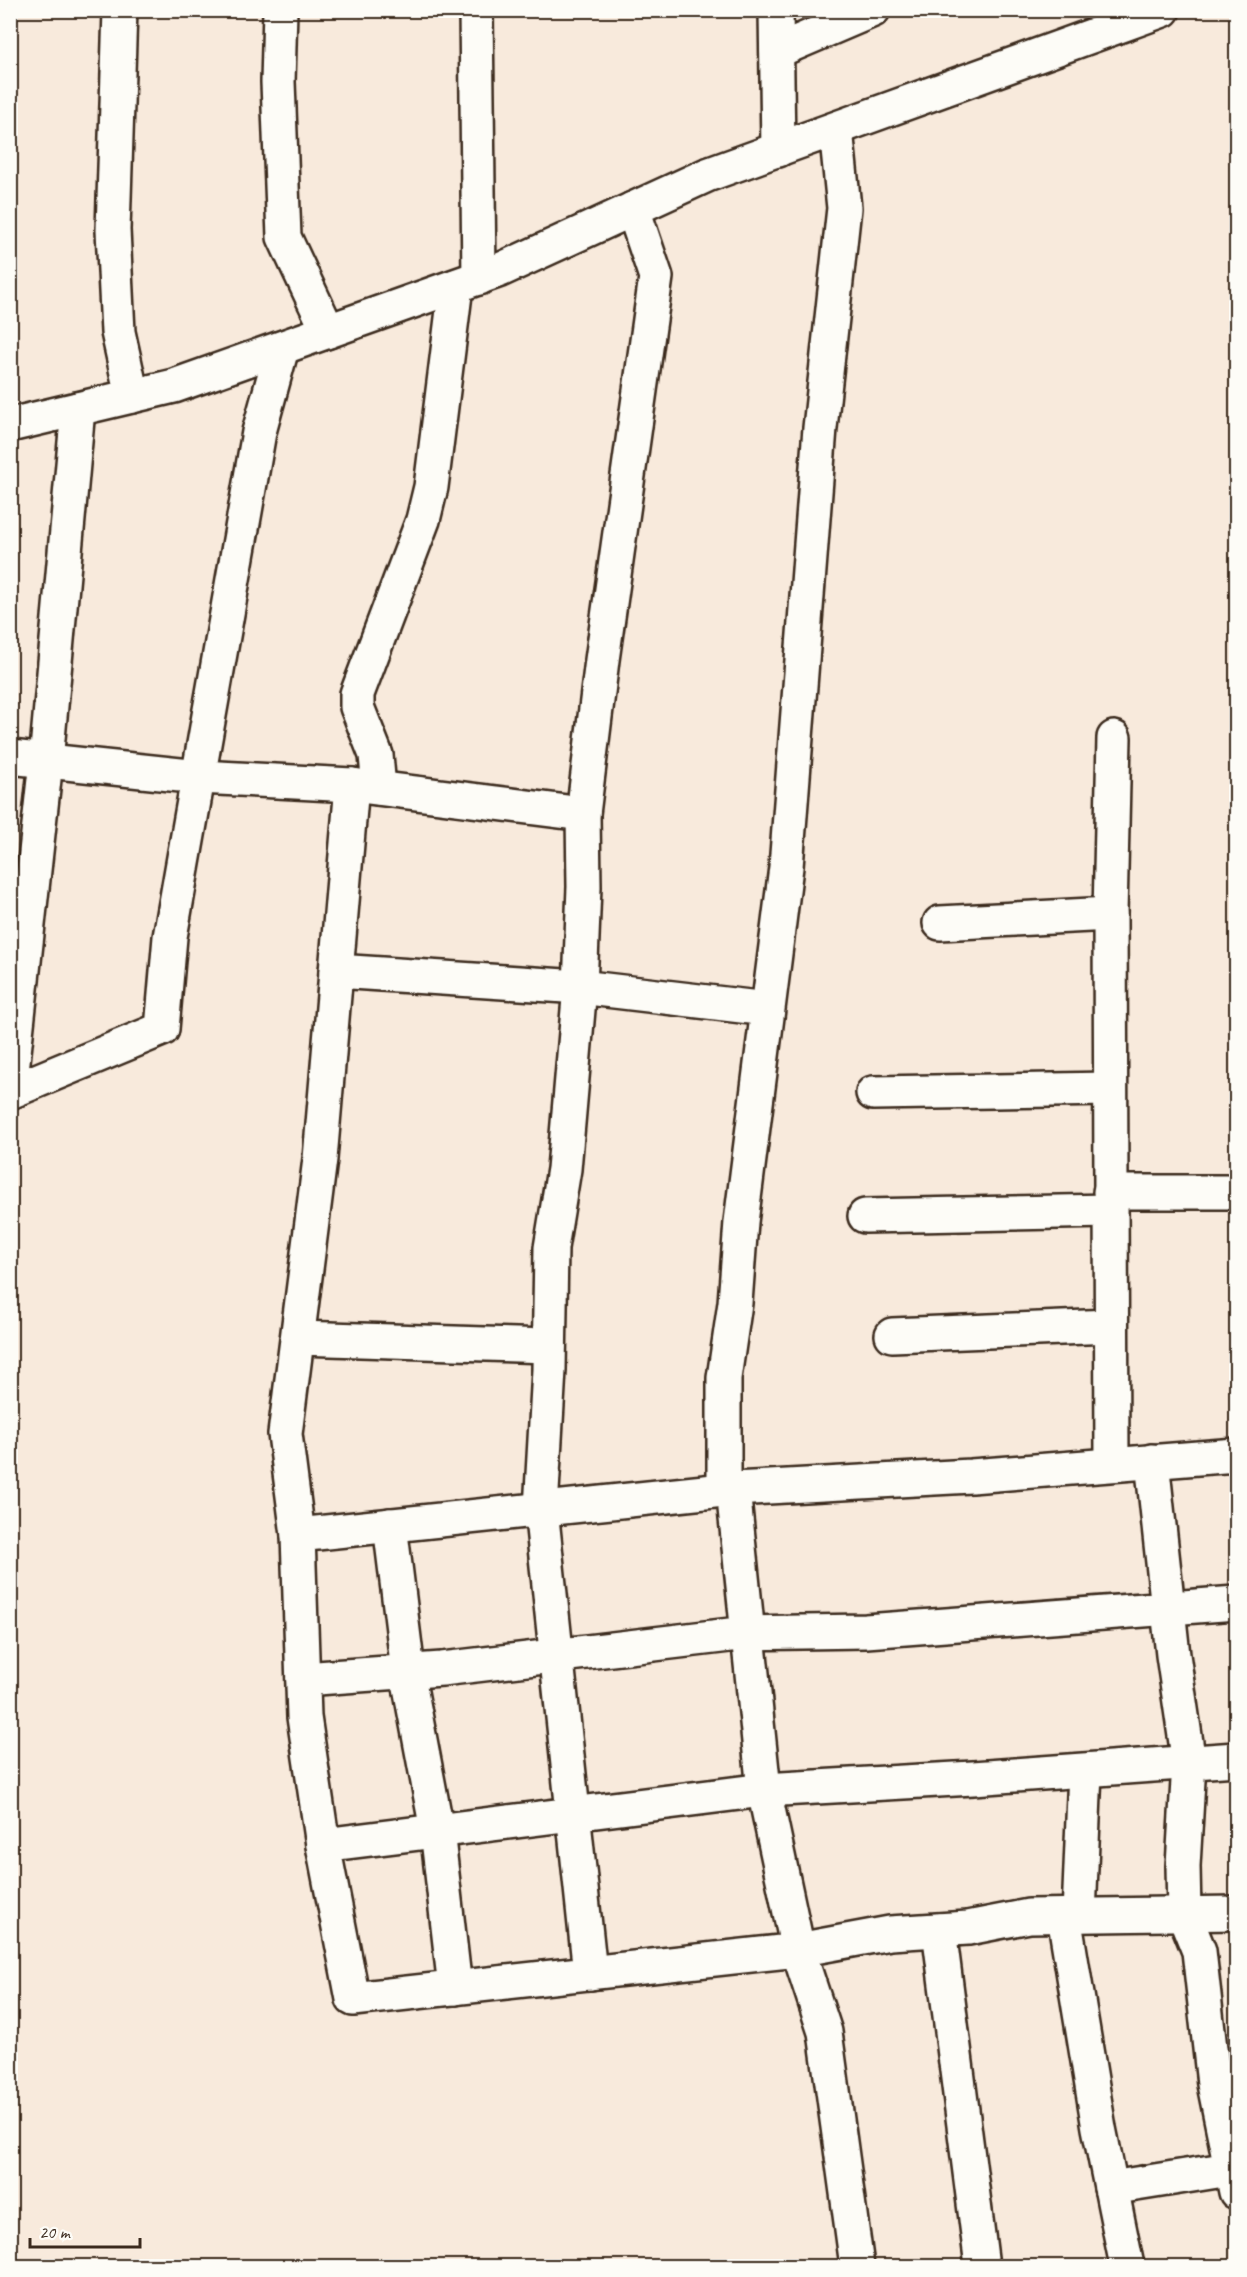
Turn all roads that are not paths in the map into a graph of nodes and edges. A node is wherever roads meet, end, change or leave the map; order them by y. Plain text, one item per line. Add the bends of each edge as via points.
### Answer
1 (120, 10) edge
2 (280, 10) edge
3 (476, 10) edge
4 (776, 10) edge
5 (873, 10) edge
6 (1163, 10) edge
7 (777, 51) junction
8 (836, 129) junction
9 (778, 150) junction
10 (633, 209) junction
11 (468, 282) junction
12 (328, 332) junction
13 (282, 348) junction
14 (132, 396) junction
15 (78, 409) junction
16 (10, 425) edge
17 (1114, 738) dead end
18 (10, 757) edge
19 (46, 761) junction
20 (199, 777) junction
21 (366, 786) junction
22 (583, 814) junction
23 (1110, 914) junction
24 (940, 923) dead end
25 (336, 971) junction
26 (580, 987) junction
27 (15, 1000) edge
28 (767, 1009) junction
29 (1109, 1089) junction
30 (10, 1091) edge
31 (873, 1093) dead end
32 (1236, 1192) edge
33 (1110, 1202) junction
34 (865, 1216) dead end
35 (1110, 1326) junction
36 (892, 1335) dead end
37 (298, 1338) junction
38 (549, 1346) junction
39 (1236, 1455) edge
40 (1152, 1461) junction
41 (1112, 1464) junction
42 (728, 1489) junction
43 (541, 1509) junction
44 (390, 1525) junction
45 (298, 1535) junction
46 (1236, 1603) edge
47 (1168, 1607) junction
48 (747, 1633) junction
49 (557, 1655) junction
50 (408, 1672) junction
51 (303, 1679) junction
52 (1236, 1759) edge
53 (1189, 1763) junction
54 (1085, 1771) junction
55 (764, 1790) junction
56 (573, 1812) junction
57 (437, 1830) junction
58 (322, 1845) junction
59 (1236, 1913) edge
60 (1184, 1914) junction
61 (1071, 1915) junction
62 (939, 1930) junction
63 (798, 1950) junction
64 (590, 1973) junction
65 (455, 1988) junction
66 (1235, 2176) edge
67 (1111, 2188) junction
68 (857, 2266) edge
69 (982, 2266) edge
70 (1127, 2266) edge

1 - 14 street via 113,230 118,332
2 - 12 street via 278,82 284,237
3 - 11 street
4 - 7 street
5 - 7 street
6 - 8 street
7 - 9 street
8 - 9 street
8 - 28 street via 844,207 820,428 786,867
9 - 10 street via 707,175
10 - 11 street
10 - 22 street via 656,277
11 - 12 street
11 - 21 street via 423,520 357,694 357,707 376,755
12 - 13 street
13 - 14 street via 174,386
13 - 20 street via 259,432
14 - 15 street
15 - 16 street
15 - 19 street
17 - 23 street
18 - 19 street
19 - 20 street
19 - 27 street
20 - 21 street
20 - 30 street via 170,937 162,1029
21 - 22 street
21 - 25 street
22 - 26 street
23 - 24 street
23 - 29 street
25 - 26 street
25 - 37 street via 320,1159
26 - 28 street
26 - 38 street via 564,1169 551,1248
27 - 30 street
28 - 42 street via 724,1378
29 - 31 street
29 - 33 street
32 - 33 street
33 - 34 street
33 - 35 street
35 - 36 street
35 - 41 street
37 - 38 street
37 - 45 street via 285,1434
38 - 43 street
39 - 40 street
40 - 41 street
40 - 47 street
41 - 42 street
42 - 43 street
42 - 48 street
43 - 44 street
43 - 49 street
44 - 45 street
44 - 50 street
45 - 51 street
46 - 47 street
47 - 48 street via 866,1631
47 - 53 street
48 - 49 street
48 - 55 street
49 - 50 street
49 - 56 street
50 - 51 street
50 - 57 street
51 - 58 street via 304,1717
52 - 53 street
53 - 54 street
53 - 60 street
54 - 55 street
54 - 61 street
55 - 56 street
55 - 63 street
56 - 57 street
56 - 64 street
57 - 58 street
57 - 65 street
58 - 65 street via 352,1999
59 - 60 street
60 - 61 street
60 - 66 street via 1199,1951 1214,2084
61 - 62 street via 1029,1916
61 - 67 street
62 - 63 street via 890,1933
62 - 69 street
63 - 64 street
63 - 68 street via 825,2032
64 - 65 street
66 - 67 street
67 - 70 street

